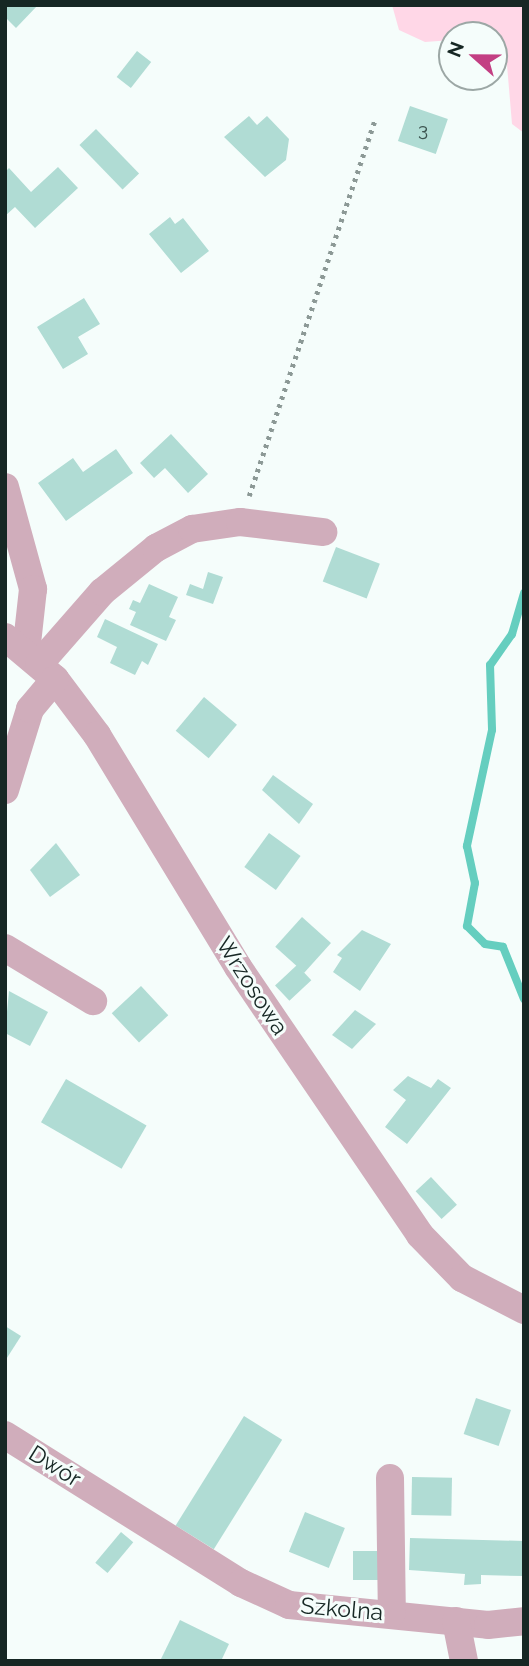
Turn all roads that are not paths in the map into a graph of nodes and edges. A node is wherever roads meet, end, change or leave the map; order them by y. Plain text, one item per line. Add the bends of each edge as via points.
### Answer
1 (5, 487) edge
2 (323, 532) dead end
3 (32, 658) edge
4 (5, 790) edge
5 (5, 948) edge
6 (93, 1001) dead end
7 (524, 1310) edge
8 (5, 1435) edge
9 (390, 1478) dead end
10 (104, 1497) joint
11 (392, 1613) junction
12 (456, 1620) junction
13 (524, 1621) edge
14 (464, 1661) edge

1 - 3 street via 33,589
2 - 3 street via 240,522 192,529 156,548
3 - 4 street via 30,709
3 - 7 street, Wrzosowa via 97,735 238,967 420,1235 462,1278
5 - 6 street
8 - 10 street, Dwór
9 - 11 street
10 - 11 street, Szkolna via 241,1583 289,1605
11 - 12 street, Szkolna
12 - 13 street, Szkolna via 488,1625
12 - 14 street

